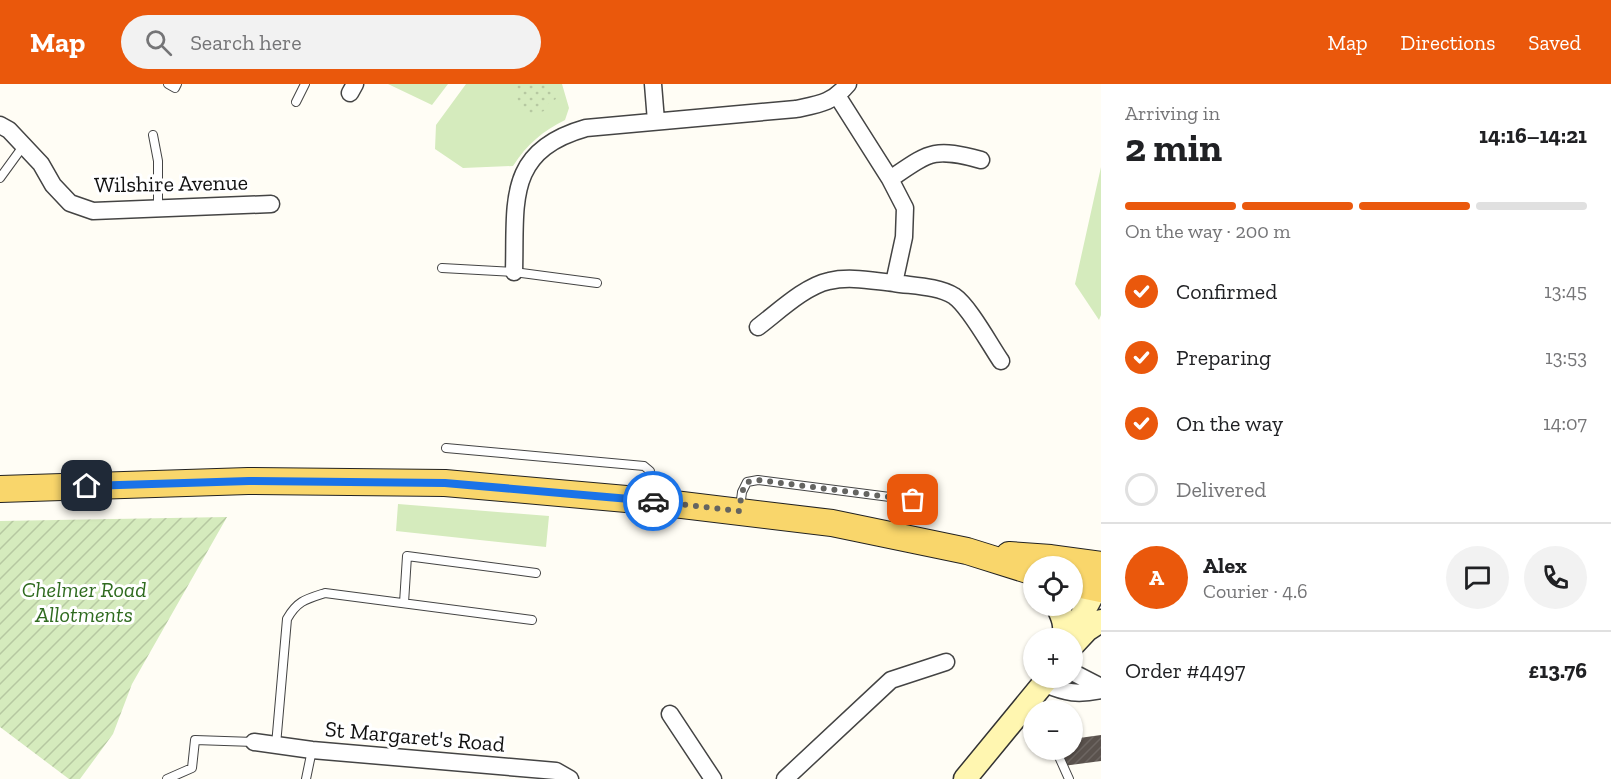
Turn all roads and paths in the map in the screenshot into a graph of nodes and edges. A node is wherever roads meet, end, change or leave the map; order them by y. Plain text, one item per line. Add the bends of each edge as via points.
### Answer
1 (168, 84) edge
2 (177, 84) edge
3 (305, 84) edge
4 (653, 84) edge
5 (843, 90) edge
6 (296, 102) dead end
7 (656, 122) junction
8 (0, 125) edge
9 (153, 135) dead end
10 (24, 146) junction
11 (981, 160) dead end
12 (0, 178) edge
13 (890, 179) junction
14 (271, 204) dead end
15 (158, 208) junction
16 (442, 267) dead end
17 (514, 272) junction
18 (597, 283) dead end
19 (894, 283) junction
20 (758, 327) dead end
21 (1001, 361) dead end
22 (446, 448) dead end
23 (0, 489) edge
24 (913, 500) dead end
25 (649, 501) junction
26 (739, 511) junction
27 (967, 551) junction
28 (1023, 569) edge
29 (536, 573) dead end
30 (1023, 579) edge
31 (1084, 594) edge
32 (404, 603) junction
33 (532, 620) dead end
34 (946, 662) dead end
35 (1083, 678) edge
36 (1042, 688) edge
37 (1057, 688) edge
38 (1101, 689) edge
39 (670, 714) dead end
40 (254, 742) joint
41 (276, 745) junction
42 (312, 750) junction
43 (1060, 760) edge
44 (167, 779) edge
45 (306, 779) edge
46 (570, 779) edge
47 (713, 779) edge
48 (785, 779) edge
49 (965, 779) edge
50 (1069, 779) edge

1 - 2 lane via 175,88
3 - 6 lane
4 - 7 street
5 - 7 street via 817,105 796,109
5 - 13 street
7 - 17 street via 576,131 536,154 519,181
8 - 10 street, Wilshire Avenue
9 - 15 lane via 158,161
10 - 12 lane
10 - 15 street, Wilshire Avenue via 70,203 93,211
11 - 13 street via 952,152 932,154
13 - 19 street via 905,208 904,237
14 - 15 street, Wilshire Avenue
16 - 17 lane
17 - 18 lane
19 - 20 street via 828,281 808,290
19 - 21 street via 955,296
22 - 25 lane via 644,466 650,471
23 - 25 main road via 249,481 445,483
24 - 26 lane via 758,480 747,482
25 - 26 main road
26 - 27 main road via 832,523
27 - 28 main road
27 - 30 street
27 - 31 main road
29 - 32 lane via 407,556
32 - 33 lane
32 - 41 lane via 325,593 294,606 287,619
34 - 48 street via 891,680
35 - 38 street
36 - 49 street via 1024,715
37 - 38 street via 1085,693
39 - 47 street
40 - 41 street, St Margaret's Road
40 - 44 lane via 195,740 192,768
41 - 42 street, St Margaret's Road
42 - 45 lane
42 - 46 street, St Margaret's Road via 556,771
43 - 50 lane

